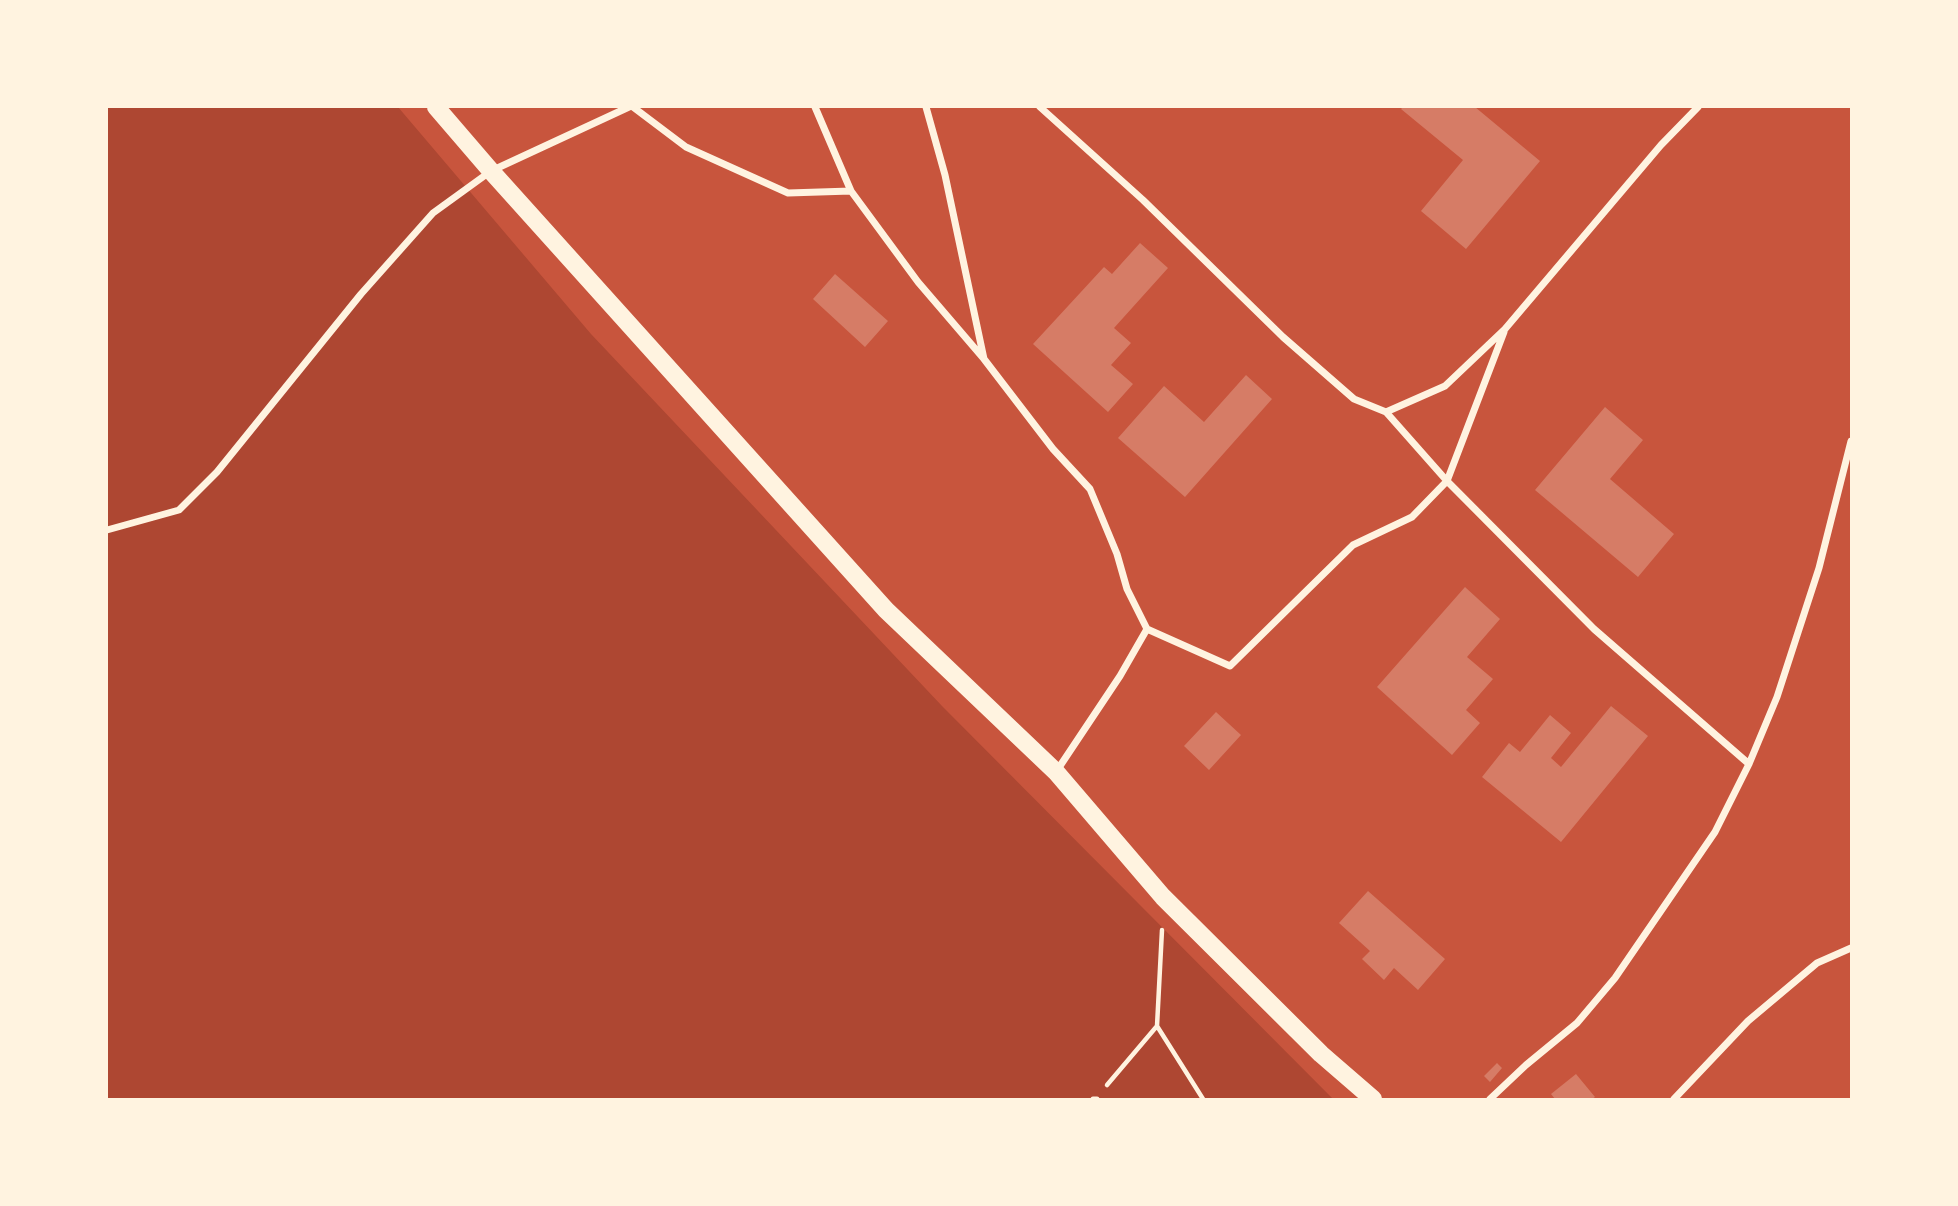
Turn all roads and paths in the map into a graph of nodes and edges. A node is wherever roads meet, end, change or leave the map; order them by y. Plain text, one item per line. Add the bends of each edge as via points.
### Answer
1 (436, 107) edge
2 (631, 107) edge
3 (815, 107) edge
4 (926, 107) edge
5 (1040, 107) edge
6 (1698, 107) edge
7 (491, 171) junction
8 (851, 191) junction
9 (1505, 329) junction
10 (985, 359) junction
11 (1387, 412) junction
12 (1851, 441) edge
13 (1447, 481) junction
14 (107, 530) edge
15 (1147, 629) junction
16 (1749, 764) junction
17 (1056, 772) junction
18 (1163, 897) junction
19 (1851, 948) edge
20 (1157, 1026) junction
21 (1095, 1099) edge
22 (1203, 1099) edge
23 (1374, 1099) edge
24 (1490, 1099) edge
25 (1674, 1099) edge

1 - 7 main road
2 - 7 street
2 - 8 street via 687,147 788,193
3 - 8 street
4 - 10 street
5 - 11 street via 1283,337 1354,399
6 - 9 street
7 - 14 street via 433,213 352,304 217,472 179,510
7 - 17 main road via 886,610
8 - 10 street via 918,282
9 - 11 street via 1445,386
9 - 13 street
10 - 15 street via 1053,449 1090,489
11 - 13 street
12 - 16 street via 1819,568 1777,697
13 - 15 street via 1412,517 1353,545 1230,666
13 - 16 street via 1594,629
15 - 17 street
16 - 24 street via 1715,832 1615,978 1577,1023
17 - 18 main road
18 - 20 path
18 - 23 main road via 1321,1054
19 - 25 street via 1817,962 1748,1021
20 - 21 path
20 - 22 path

